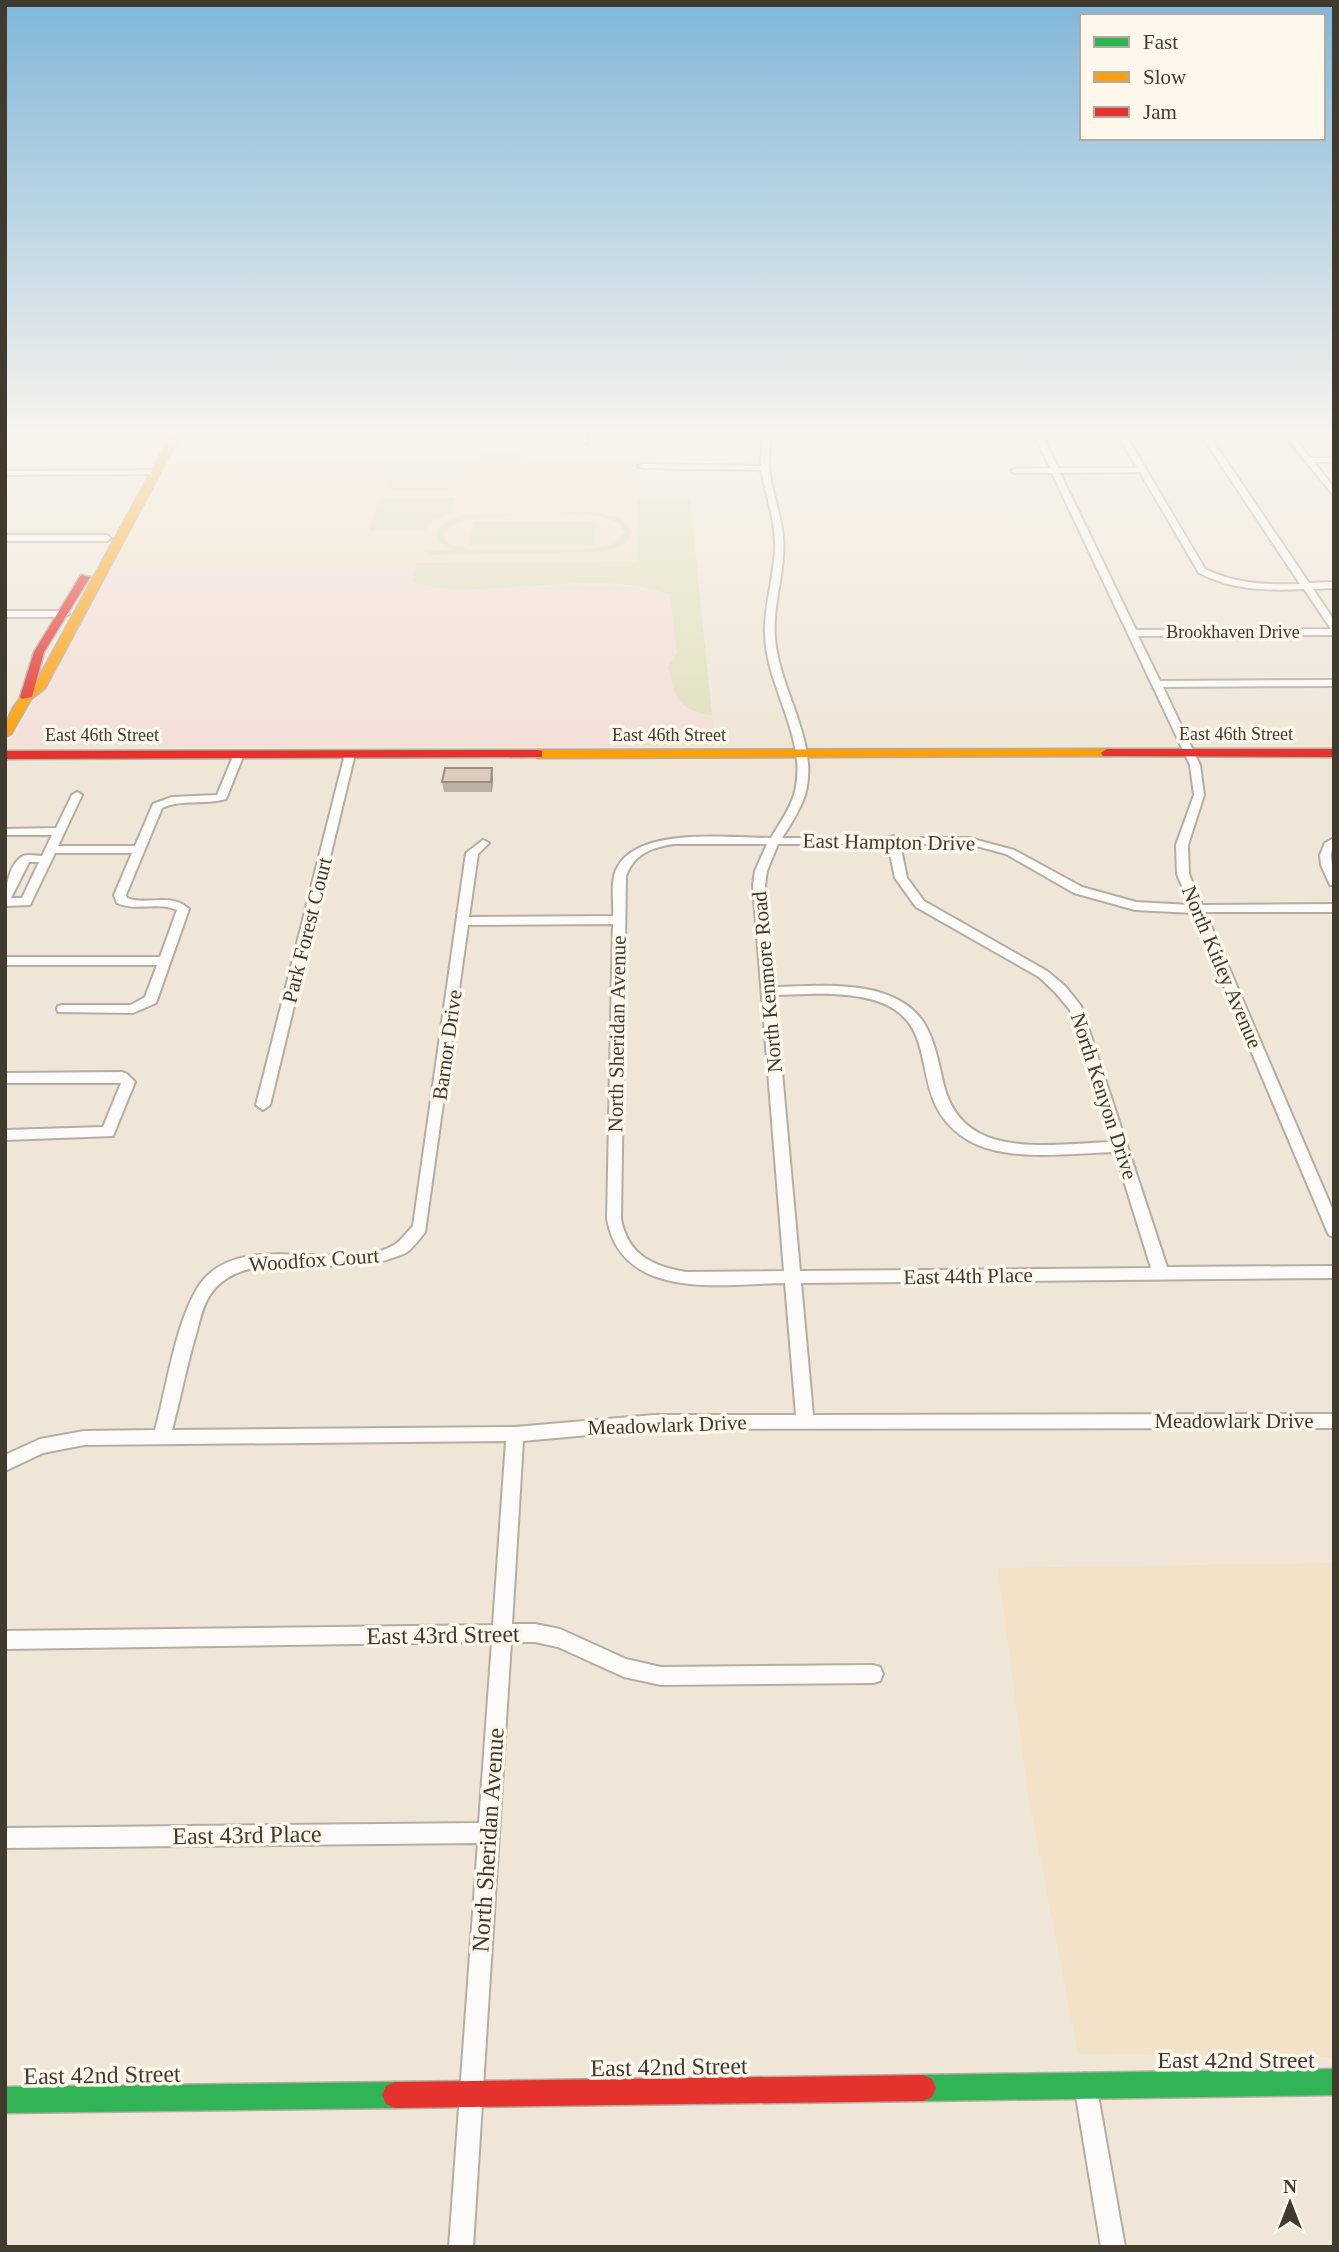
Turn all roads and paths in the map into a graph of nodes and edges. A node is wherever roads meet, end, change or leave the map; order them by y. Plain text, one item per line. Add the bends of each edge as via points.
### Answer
1 (117, 537) edge
2 (779, 537) edge
3 (1087, 537) edge
4 (1180, 537) edge
5 (1273, 537) edge
6 (5, 538) edge
7 (107, 538) joint
8 (1334, 585) edge
9 (1306, 586) junction
10 (5, 614) edge
11 (64, 614) junction
12 (1334, 630) edge
13 (1132, 633) junction
14 (1334, 683) edge
15 (1156, 684) junction
16 (26, 697) junction
17 (5, 734) edge
18 (1190, 753) junction
19 (1334, 753) edge
20 (239, 754) junction
21 (350, 754) junction
22 (799, 754) junction
23 (5, 755) edge
24 (77, 795) dead end
25 (60, 831) junction
26 (5, 832) edge
27 (893, 839) junction
28 (775, 840) junction
29 (1333, 841) edge
30 (483, 843) dead end
31 (651, 845) joint
32 (139, 849) junction
33 (48, 854) junction
34 (1334, 882) edge
35 (5, 900) edge
36 (1334, 908) edge
37 (1197, 909) junction
38 (464, 920) junction
39 (619, 920) junction
40 (5, 961) edge
41 (165, 961) junction
42 (768, 991) junction
43 (63, 1009) dead end
44 (5, 1078) edge
45 (263, 1105) dead end
46 (5, 1135) edge
47 (1121, 1147) junction
48 (1334, 1231) edge
49 (618, 1237) joint
50 (405, 1246) joint
51 (1334, 1272) edge
52 (1161, 1273) junction
53 (793, 1278) junction
54 (1334, 1421) edge
55 (805, 1422) junction
56 (515, 1434) junction
57 (163, 1437) junction
58 (5, 1464) edge
59 (501, 1634) junction
60 (5, 1640) edge
61 (873, 1674) dead end
62 (488, 1833) junction
63 (5, 1838) edge
64 (1334, 2082) edge
65 (1085, 2084) junction
66 (472, 2092) junction
67 (5, 2100) edge
68 (461, 2247) edge
69 (1113, 2247) edge

1 - 16 main road via 39,688
2 - 22 street, North Kenmore Road via 770,646
3 - 13 street, North Kitley Avenue
4 - 9 street via 1196,565 1219,580 1248,586
5 - 9 street
6 - 7 street
7 - 11 main road
8 - 9 street
9 - 12 street
10 - 11 street
11 - 16 main road via 32,669
12 - 13 street, Brookhaven Drive
13 - 15 street, North Kitley Avenue
14 - 15 street
15 - 18 street, North Kitley Avenue
16 - 17 main road
18 - 19 main road, East 46th Street
18 - 22 main road, East 46th Street
18 - 37 street, North Kitley Avenue via 1199,795 1183,840 1181,862
20 - 21 main road, East 46th Street
20 - 23 main road, East 46th Street
20 - 32 street via 225,794 211,800 160,804
21 - 22 main road, East 46th Street
21 - 45 street, Park Forest Court
22 - 28 street, North Kenmore Road via 799,794
24 - 25 street
25 - 26 street
25 - 33 street
27 - 28 street, East Hampton Drive
27 - 37 street, East Hampton Drive via 979,842 1010,852 1058,881 1101,898 1135,906
27 - 47 street, North Kenyon Drive via 901,878 920,904 1034,969 1072,1002 1083,1023
28 - 31 street, East Hampton Drive
28 - 42 street, North Kenmore Road via 759,882
29 - 34 street via 1324,859
30 - 38 street, Barnor Drive via 472,853
31 - 39 street, North Sheridan Avenue via 633,854 621,871
32 - 33 street
32 - 41 street via 120,898 128,904 174,904 183,909
33 - 35 street via 25,859
33 - 35 street via 26,902
36 - 37 street, East Hampton Drive
37 - 48 street, North Kitley Avenue
38 - 39 street
38 - 50 street, Barnor Drive via 422,1222
39 - 49 street, North Sheridan Avenue via 614,1219
40 - 41 street
41 - 43 street via 145,1005
42 - 47 street via 864,992 906,1009 926,1036 945,1112 977,1139 1012,1147
42 - 53 street, North Kenmore Road
44 - 46 street via 128,1080 108,1132
47 - 52 street, North Kenyon Drive
49 - 53 street, East 44th Place via 637,1261 668,1276
50 - 57 street, Woodfox Court via 366,1260 260,1261 224,1272 211,1282 198,1302
51 - 52 street, East 44th Place
52 - 53 street, East 44th Place
53 - 55 street, North Kenmore Road
54 - 55 street, Meadowlark Drive
55 - 56 street, Meadowlark Drive via 654,1422
56 - 57 street, Meadowlark Drive
56 - 59 street, North Sheridan Avenue
57 - 58 street, Meadowlark Drive via 62,1440
59 - 60 street, East 43rd Street
59 - 61 street, East 43rd Street via 560,1638 617,1665 661,1676
59 - 62 street, North Sheridan Avenue
62 - 63 street, East 43rd Place
62 - 66 street, North Sheridan Avenue
64 - 65 main road, East 42nd Street
65 - 66 main road, East 42nd Street
65 - 69 street
66 - 67 main road, East 42nd Street
66 - 68 street, North Sheridan Avenue

